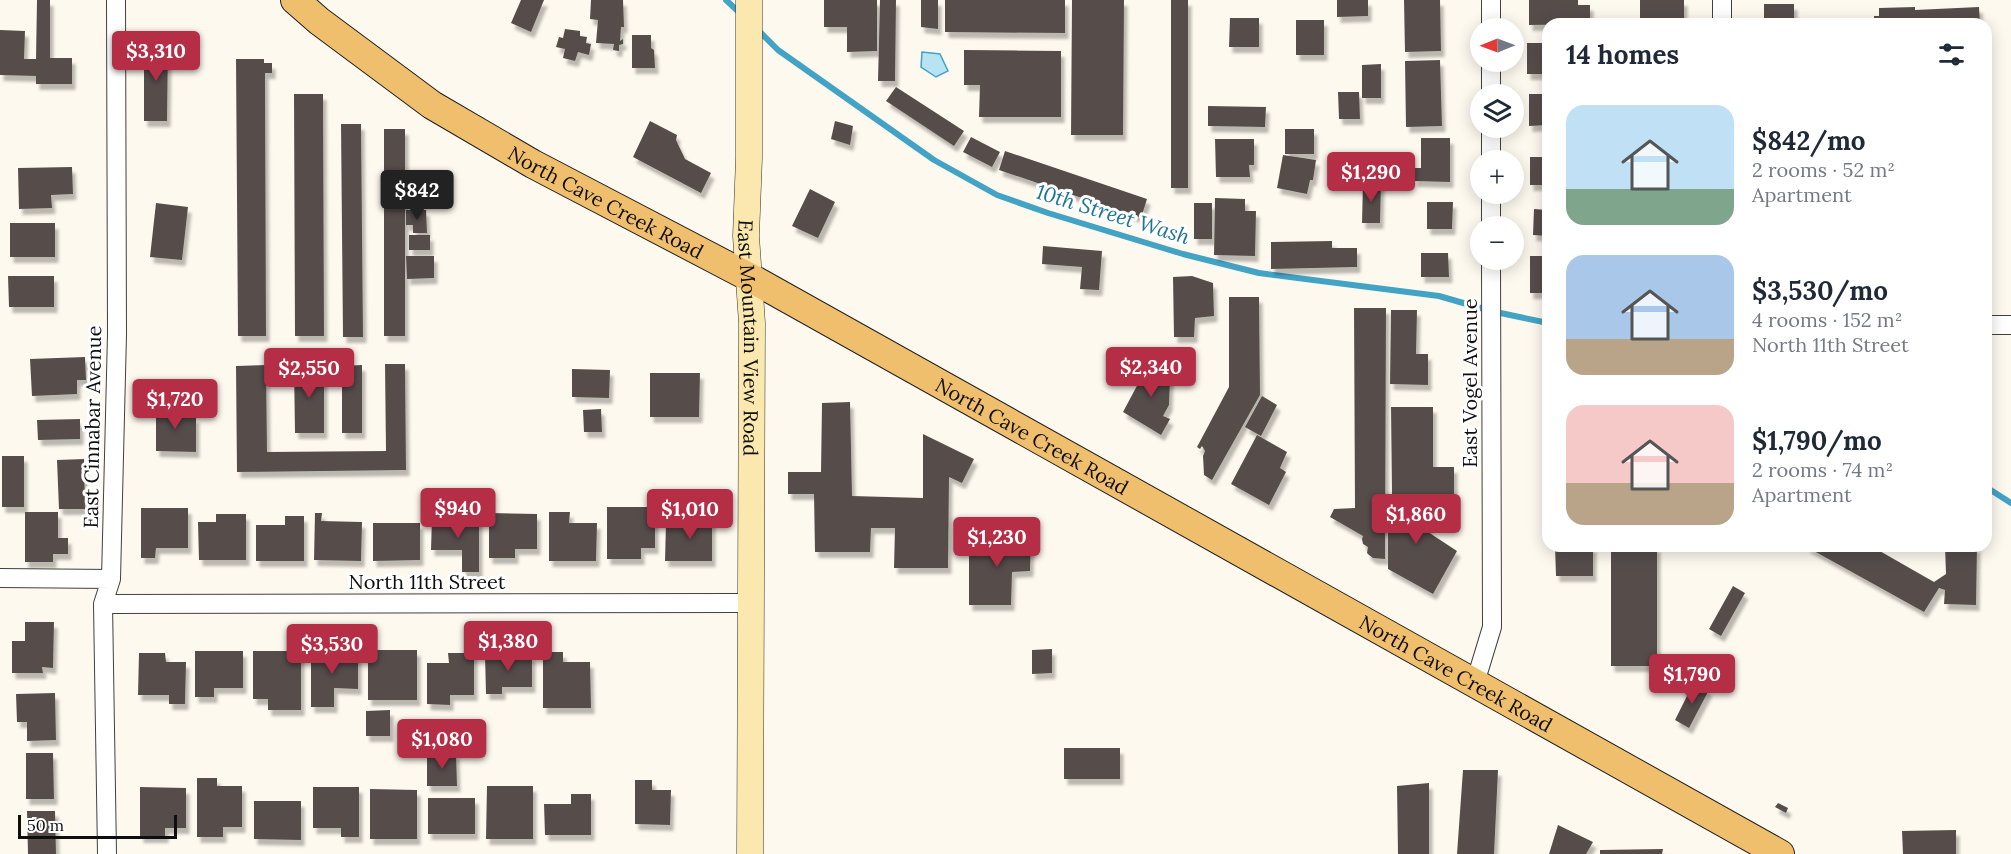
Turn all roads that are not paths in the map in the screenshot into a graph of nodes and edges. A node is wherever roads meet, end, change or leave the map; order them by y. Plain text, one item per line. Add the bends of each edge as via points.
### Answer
1 (116, 0) edge
2 (295, 0) edge
3 (749, 0) edge
4 (1491, 0) edge
5 (1722, 0) edge
6 (1491, 18) edge
7 (1722, 18) edge
8 (1491, 270) edge
9 (749, 278) junction
10 (1992, 325) edge
11 (2011, 325) edge
12 (0, 578) edge
13 (111, 579) junction
14 (750, 603) junction
15 (103, 604) junction
16 (1475, 683) junction
17 (106, 854) edge
18 (750, 854) edge
19 (1780, 854) edge

1 - 13 street, East Cinnabar Avenue via 117,334
2 - 9 main road, North Cave Creek Road via 432,105
3 - 9 street, East Mountain View Road
4 - 6 street
5 - 7 street
8 - 16 street, East Vogel Avenue via 1492,627
9 - 14 street, East Mountain View Road
9 - 16 main road, North Cave Creek Road
10 - 11 street
12 - 13 street
13 - 15 street, East Cinnabar Avenue
14 - 15 street, North 11th Street
14 - 18 street, East Mountain View Road
15 - 17 street, East Cinnabar Avenue
16 - 19 main road, North Cave Creek Road

